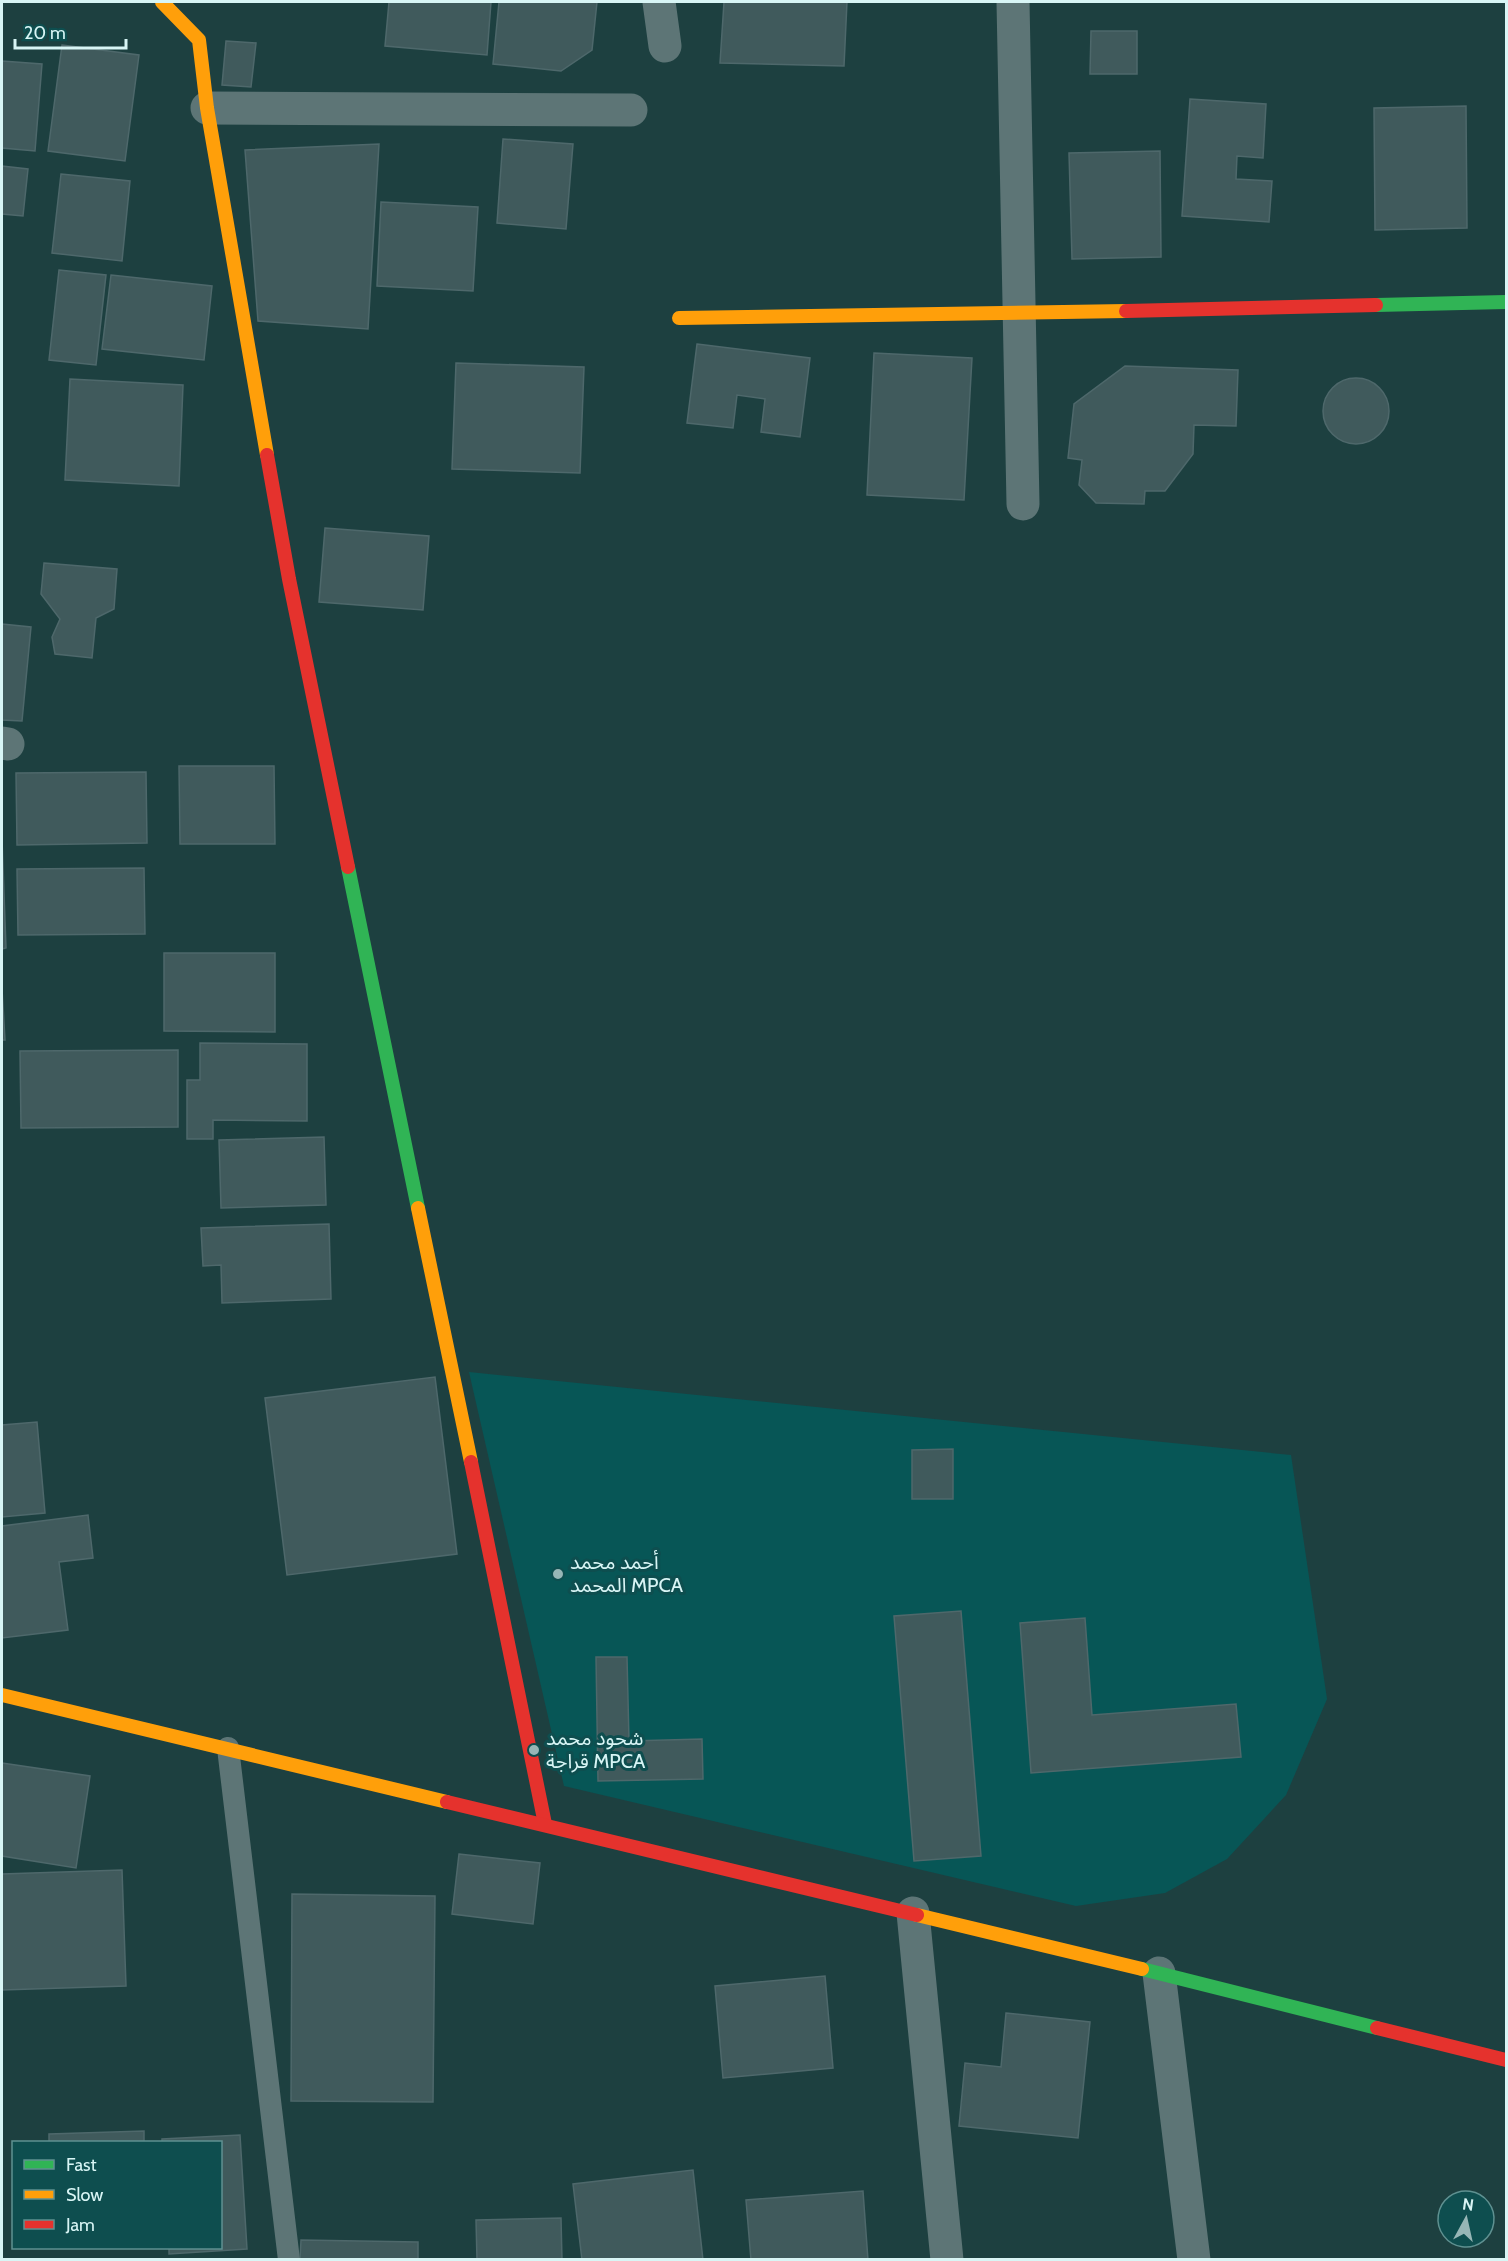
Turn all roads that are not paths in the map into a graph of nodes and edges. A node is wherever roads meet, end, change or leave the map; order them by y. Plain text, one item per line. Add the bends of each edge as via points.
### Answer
1 (162, 2) edge
2 (659, 2) edge
3 (1014, 2) edge
4 (666, 46) dead end
5 (207, 108) junction
6 (631, 110) dead end
7 (1506, 302) edge
8 (1020, 314) junction
9 (679, 318) dead end
10 (1023, 504) dead end
11 (2, 1695) edge
12 (228, 1748) junction
13 (546, 1824) junction
14 (913, 1913) junction
15 (1159, 1972) junction
16 (1506, 2060) edge
17 (288, 2259) edge
18 (947, 2259) edge
19 (1194, 2259) edge

1 - 5 street via 199,40
2 - 4 street
3 - 8 street
5 - 6 street
5 - 13 street via 289,579
7 - 8 street
8 - 9 street
8 - 10 street
11 - 12 street
12 - 13 street
12 - 17 lane
13 - 14 street
14 - 15 street
14 - 18 street
15 - 16 street
15 - 19 street

